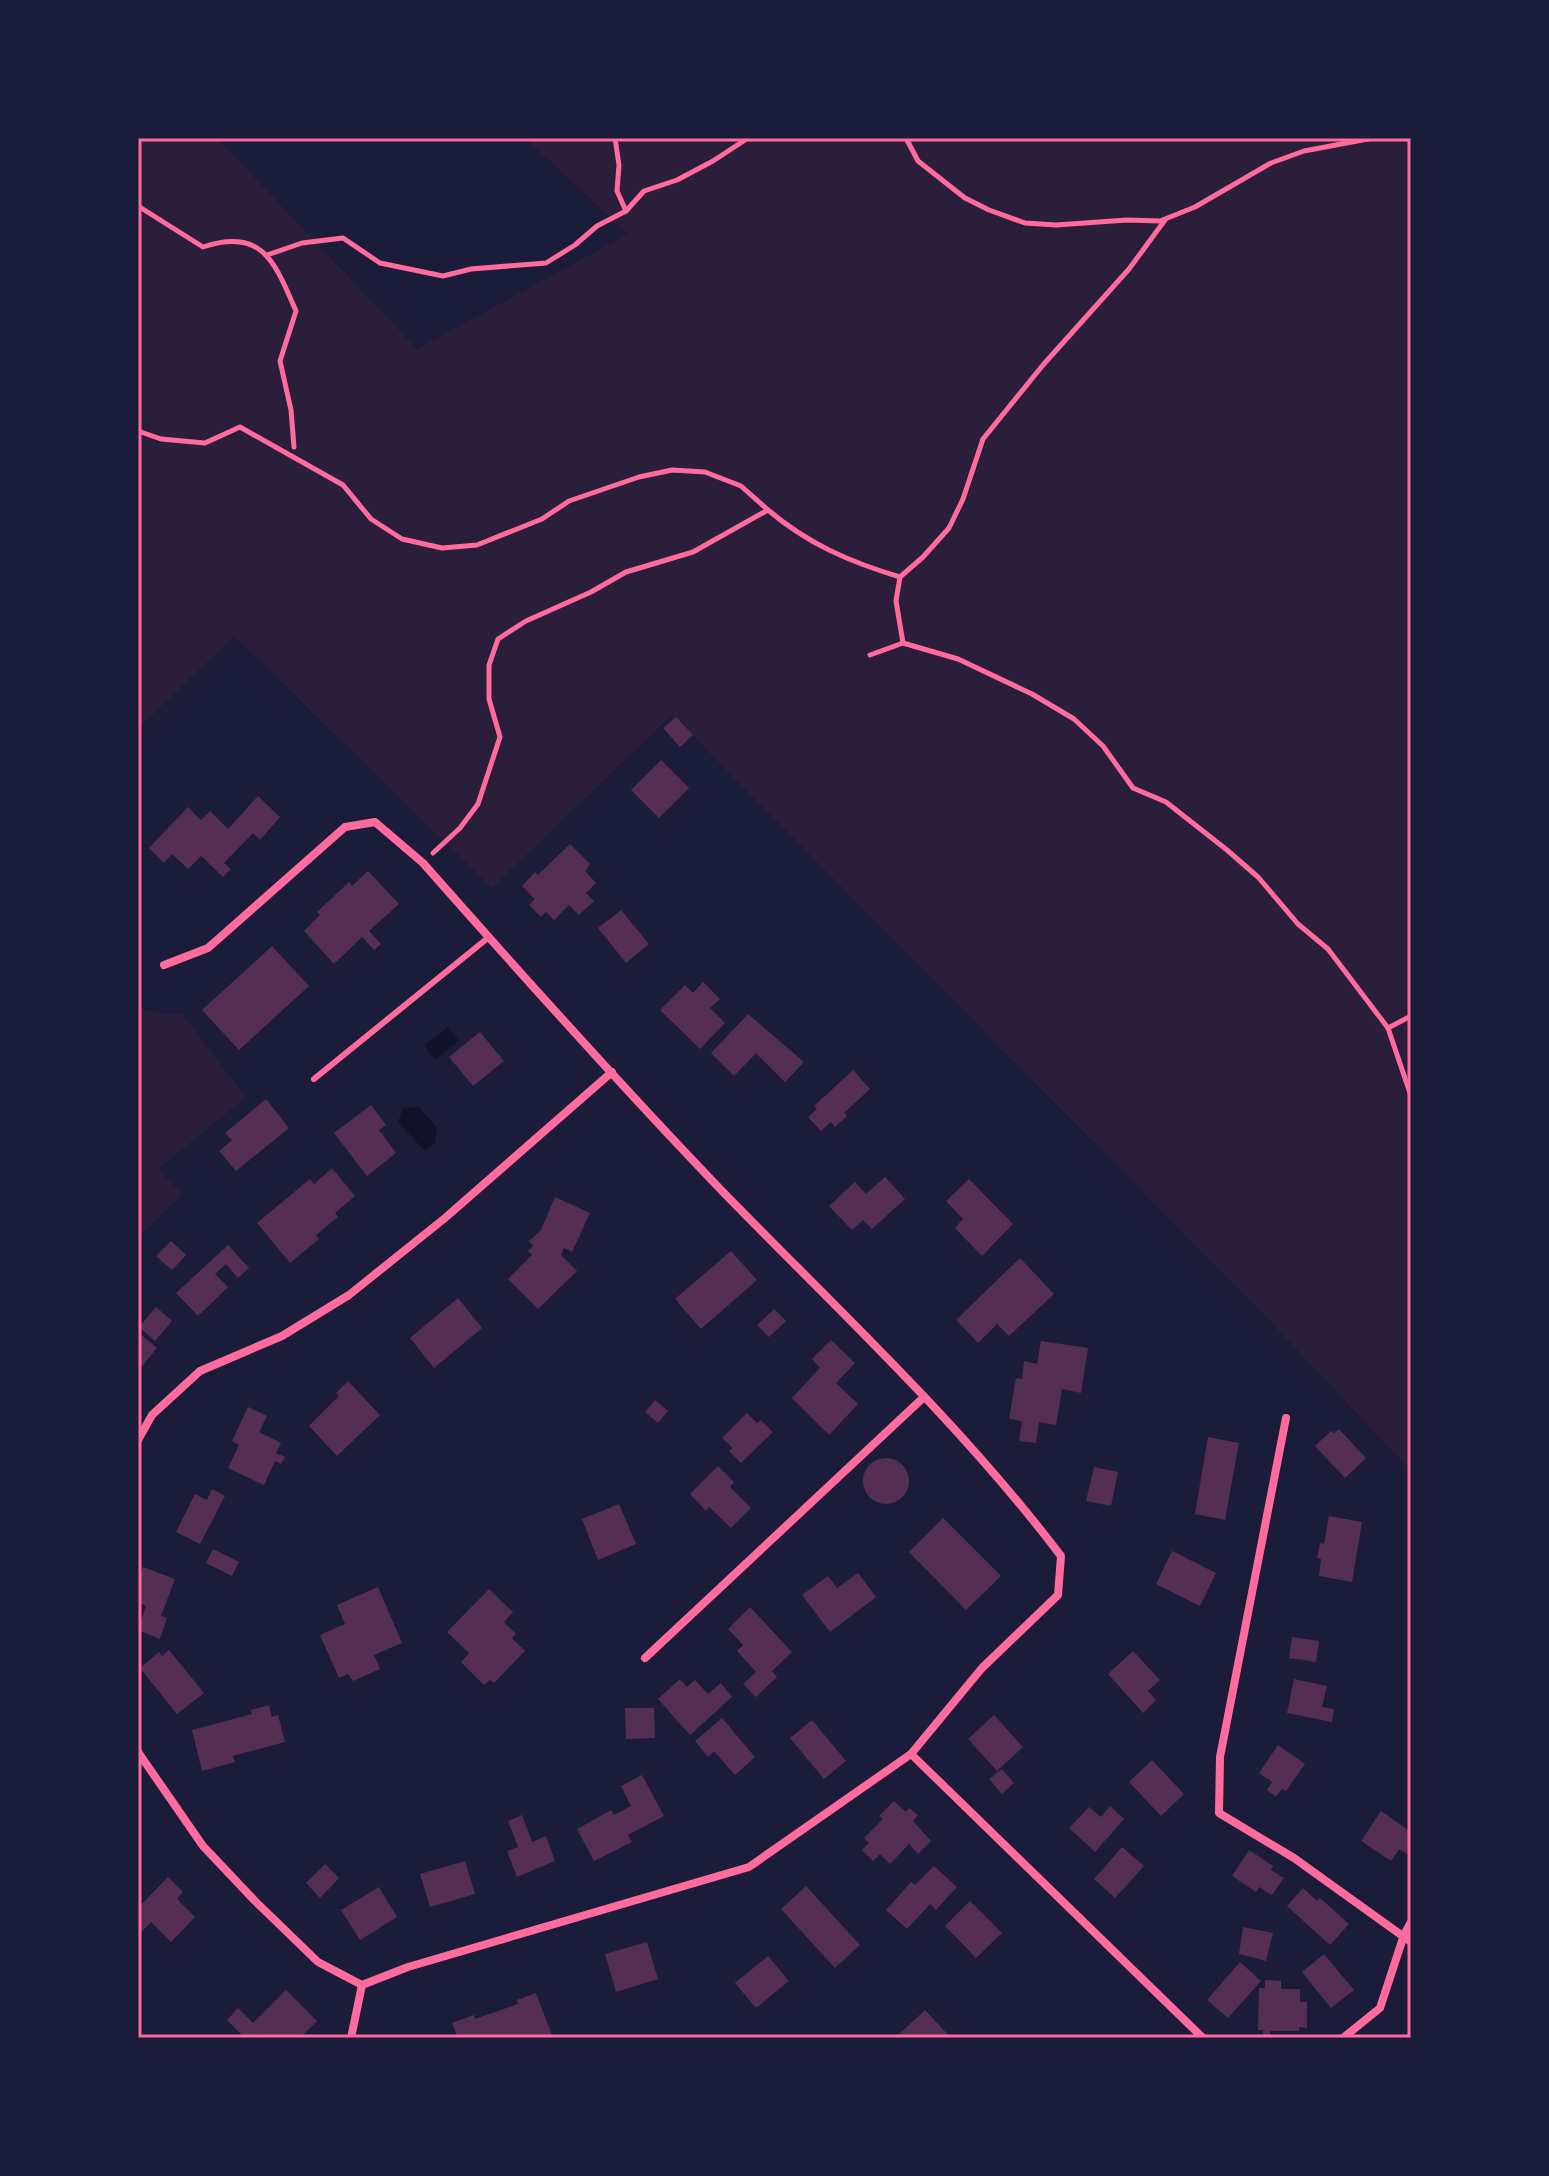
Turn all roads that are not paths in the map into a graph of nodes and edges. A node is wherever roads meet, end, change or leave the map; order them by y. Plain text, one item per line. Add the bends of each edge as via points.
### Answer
1 (489, 937) junction
2 (164, 965) dead end
3 (612, 1072) junction
4 (314, 1079) dead end
5 (924, 1397) junction
6 (1286, 1418) dead end
7 (138, 1440) edge
8 (645, 1658) dead end
9 (138, 1752) edge
10 (911, 1754) junction
11 (1411, 1922) edge
12 (1408, 1938) edge
13 (362, 1985) junction
14 (351, 2038) edge
15 (1203, 2038) edge
16 (1343, 2038) edge

1 - 2 street via 423,863 375,822 345,827 208,948
1 - 3 street
1 - 4 lane
3 - 5 street
3 - 7 street via 349,1295 282,1336 200,1371 152,1415
5 - 8 street
5 - 10 street via 1061,1556 1058,1595 982,1668
6 - 12 street via 1220,1757 1221,1815 1294,1858
9 - 13 street via 203,1846 255,1901 318,1962
10 - 13 street via 749,1867
10 - 15 street
11 - 12 street
12 - 16 street via 1380,2008
13 - 14 street

